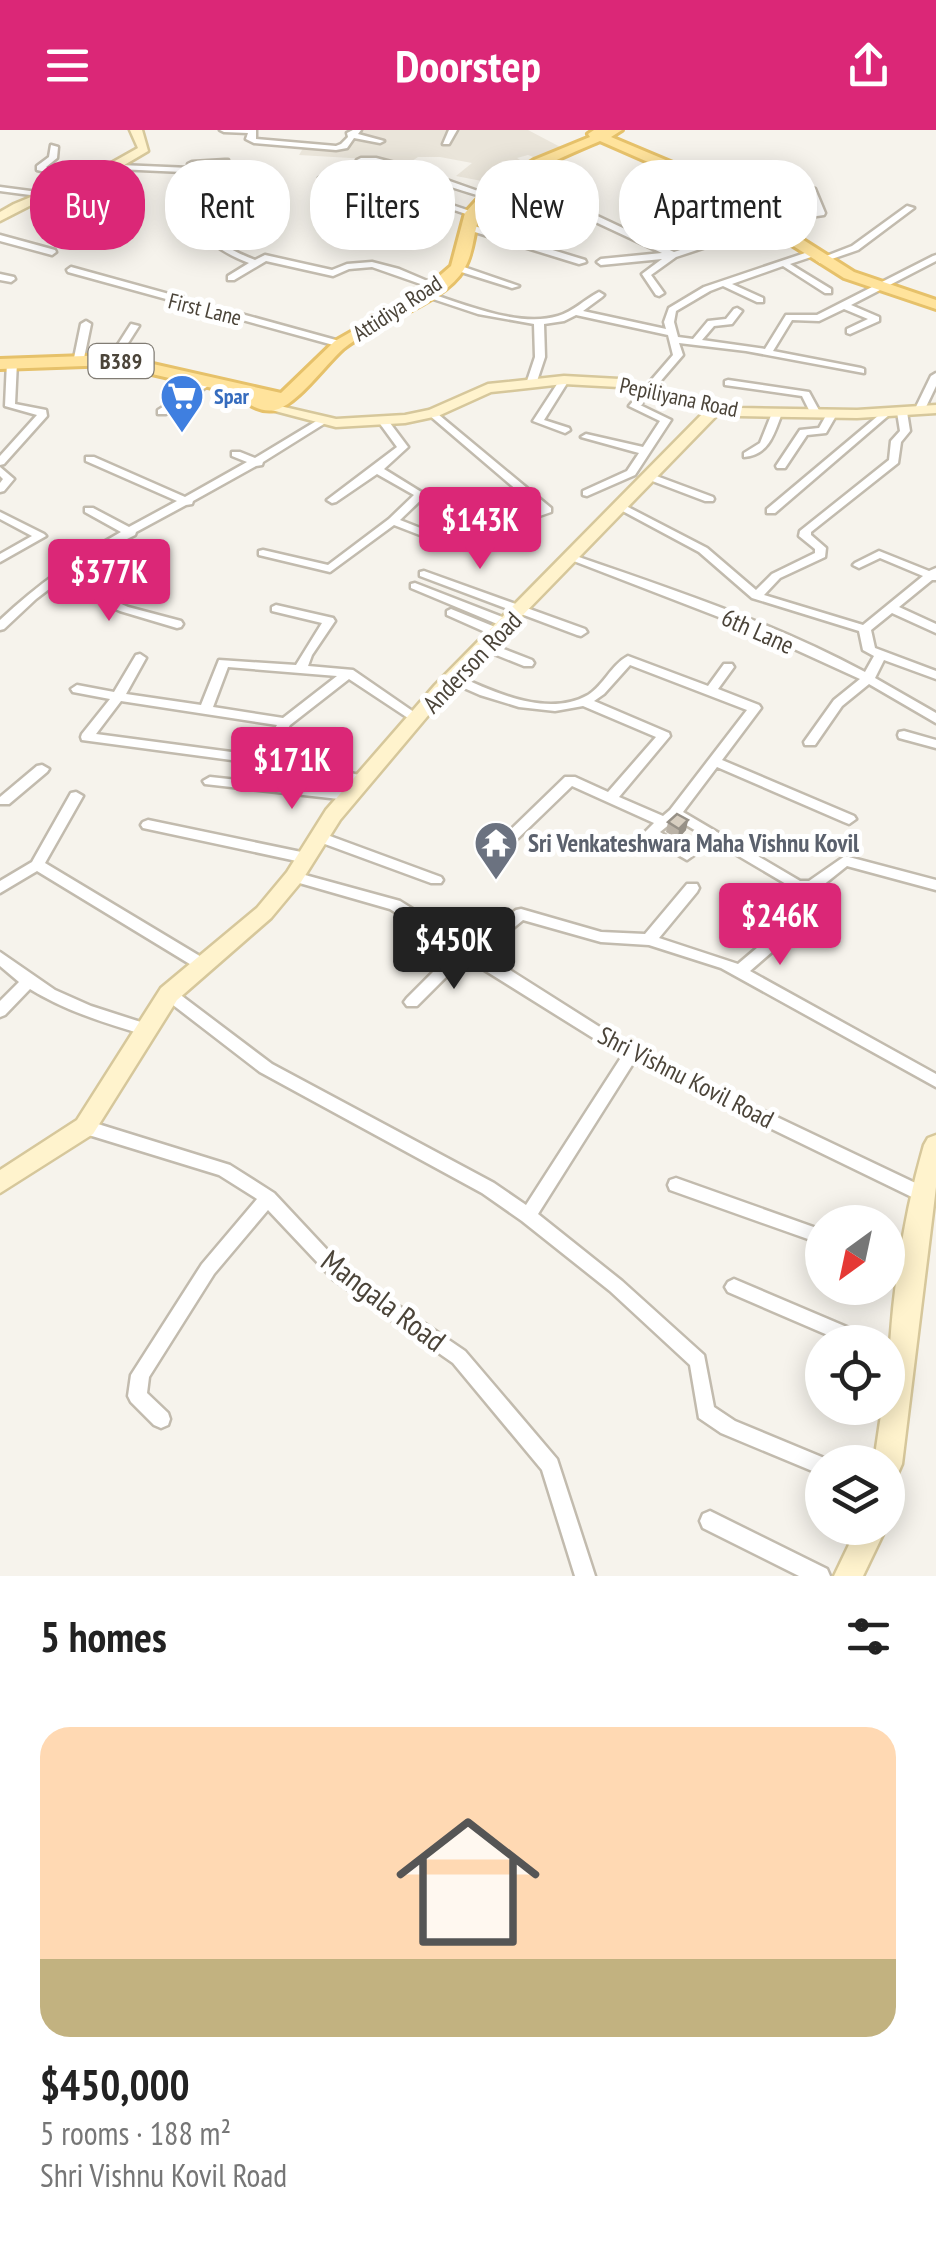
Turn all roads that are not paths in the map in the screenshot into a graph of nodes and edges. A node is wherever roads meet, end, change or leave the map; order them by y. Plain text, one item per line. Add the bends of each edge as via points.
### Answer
1 (136, 130) edge
2 (224, 130) edge
3 (454, 130) edge
4 (616, 130) edge
5 (353, 133) edge
6 (593, 134) edge
7 (380, 142) dead end
8 (446, 142) dead end
9 (305, 145) junction
10 (54, 147) dead end
11 (199, 152) dead end
12 (298, 154) dead end
13 (50, 160) edge
14 (129, 160) edge
15 (194, 160) edge
16 (545, 160) edge
17 (654, 160) edge
18 (0, 189) edge
19 (30, 193) edge
20 (30, 198) edge
21 (910, 208) dead end
22 (3, 212) edge
23 (455, 213) edge
24 (475, 213) edge
25 (470, 220) junction
26 (599, 220) edge
27 (0, 238) edge
28 (224, 250) edge
29 (687, 250) edge
30 (805, 250) edge
31 (52, 252) dead end
32 (673, 255) junction
33 (816, 257) junction
34 (936, 258) edge
35 (582, 262) dead end
36 (602, 262) dead end
37 (256, 263) junction
38 (783, 263) junction
39 (458, 268) junction
40 (931, 268) edge
41 (71, 270) dead end
42 (231, 278) dead end
43 (723, 284) junction
44 (515, 286) dead end
45 (879, 288) junction
46 (430, 290) junction
47 (828, 291) dead end
48 (659, 293) dead end
49 (599, 295) dead end
50 (760, 300) dead end
51 (654, 305) dead end
52 (936, 305) edge
53 (846, 306) junction
54 (672, 310) junction
55 (575, 312) junction
56 (736, 312) dead end
57 (86, 324) dead end
58 (539, 324) junction
59 (134, 326) dead end
60 (850, 332) dead end
61 (675, 336) junction
62 (696, 341) junction
63 (340, 344) junction
64 (767, 353) junction
65 (79, 358) junction
66 (113, 360) junction
67 (6, 363) edge
68 (861, 371) dead end
69 (936, 376) edge
70 (212, 380) junction
71 (564, 380) junction
72 (532, 381) junction
73 (728, 383) dead end
74 (649, 390) junction
75 (271, 400) junction
76 (716, 408) junction
77 (936, 409) edge
78 (911, 411) junction
79 (162, 412) dead end
80 (433, 413) junction
81 (776, 413) junction
82 (885, 413) junction
83 (824, 414) junction
84 (316, 418) junction
85 (383, 420) junction
86 (566, 430) dead end
87 (586, 438) dead end
88 (646, 450) junction
89 (236, 454) dead end
90 (748, 455) dead end
91 (90, 459) dead end
92 (0, 462) edge
93 (258, 464) junction
94 (781, 466) dead end
95 (377, 469) junction
96 (0, 470) edge
97 (651, 477) junction
98 (0, 489) edge
99 (587, 493) dead end
100 (332, 500) dead end
101 (708, 500) dead end
102 (188, 502) junction
103 (622, 508) junction
104 (89, 510) dead end
105 (771, 510) dead end
106 (0, 515) edge
107 (393, 521) junction
108 (501, 526) dead end
109 (131, 533) junction
110 (429, 535) dead end
111 (263, 553) dead end
112 (572, 558) junction
113 (0, 559) edge
114 (859, 565) dead end
115 (424, 574) dead end
116 (934, 574) edge
117 (56, 579) junction
118 (415, 586) dead end
119 (756, 596) junction
120 (892, 608) junction
121 (276, 609) dead end
122 (450, 613) dead end
123 (177, 624) dead end
124 (0, 626) edge
125 (502, 628) junction
126 (865, 629) junction
127 (936, 629) edge
128 (581, 632) dead end
129 (880, 657) junction
130 (140, 658) dead end
131 (528, 663) dead end
132 (728, 667) dead end
133 (301, 668) junction
134 (348, 673) junction
135 (936, 675) edge
136 (452, 678) junction
137 (868, 679) junction
138 (77, 689) dead end
139 (710, 690) junction
140 (118, 697) junction
141 (583, 701) junction
142 (206, 710) junction
143 (418, 719) junction
144 (936, 719) edge
145 (285, 722) junction
146 (904, 735) dead end
147 (810, 742) dead end
148 (936, 744) edge
149 (259, 757) junction
150 (714, 761) junction
151 (42, 768) dead end
152 (210, 781) dead end
153 (355, 788) junction
154 (76, 796) dead end
155 (611, 798) junction
156 (1, 801) edge
157 (670, 817) junction
158 (849, 819) dead end
159 (148, 825) dead end
160 (320, 838) junction
161 (505, 844) dead end
162 (687, 854) dead end
163 (306, 858) junction
164 (37, 865) junction
165 (0, 866) edge
166 (17, 875) junction
167 (294, 877) junction
168 (436, 880) dead end
169 (936, 885) edge
170 (0, 888) edge
171 (692, 888) dead end
172 (784, 934) dead end
173 (649, 940) junction
174 (468, 953) junction
175 (0, 957) edge
176 (203, 965) junction
177 (740, 970) junction
178 (26, 984) junction
179 (169, 994) junction
180 (412, 1002) dead end
181 (0, 1011) edge
182 (145, 1028) junction
183 (630, 1054) junction
184 (936, 1081) edge
185 (86, 1127) junction
186 (936, 1146) edge
187 (0, 1182) edge
188 (676, 1185) dead end
189 (922, 1194) junction
190 (268, 1198) junction
191 (528, 1216) junction
192 (805, 1231) edge
193 (905, 1271) edge
194 (912, 1274) junction
195 (734, 1286) dead end
196 (823, 1325) edge
197 (902, 1325) edge
198 (161, 1419) dead end
199 (805, 1459) edge
200 (710, 1521) dead end
201 (864, 1545) edge
202 (586, 1576) edge
203 (820, 1576) edge
204 (848, 1576) edge

1 - 14 main road via 144,148
2 - 9 street via 253,131 254,141
3 - 8 street
4 - 6 main road
5 - 7 street
5 - 9 street via 344,146
6 - 16 main road
6 - 17 main road
9 - 12 street
10 - 13 street
11 - 15 street
18 - 19 street
20 - 22 main road
21 - 33 street via 855,248
23 - 25 street
24 - 25 main road
25 - 35 street
25 - 39 main road, Attidiya Road
26 - 32 street
27 - 31 street
28 - 37 street
29 - 32 street
30 - 33 main road
32 - 36 street
32 - 48 street via 646,274
33 - 38 street
33 - 45 main road
34 - 40 street
37 - 42 street
37 - 46 street via 265,258 333,273 352,262 370,262
38 - 43 street
38 - 47 street
39 - 44 street
39 - 46 main road, Attidiya Road
40 - 45 street
41 - 63 street, First Lane
43 - 50 street
43 - 54 street
45 - 52 main road
45 - 53 street
46 - 58 street
46 - 63 main road, Attidiya Road
49 - 55 street
51 - 54 street
53 - 60 street via 876,319
53 - 64 street via 814,320 790,317
54 - 61 street via 668,322
55 - 58 street via 559,324
55 - 61 street
56 - 62 street via 729,322 710,323
57 - 65 street
58 - 72 street
59 - 66 street
61 - 62 street
61 - 74 street via 678,355
62 - 64 street
63 - 75 main road, Attidiya Road
64 - 68 street
65 - 66 main road, B389
65 - 67 main road, B389
66 - 70 main road, B389
67 - 92 street via 10,406 42,416
69 - 78 street
70 - 75 main road, B389
70 - 79 street
71 - 72 main road, Pepiliyana Road
71 - 74 main road, Pepiliyana Road
71 - 86 street via 538,421
72 - 80 main road, Pepiliyana Road via 488,388
73 - 83 street via 806,394
74 - 76 main road, Pepiliyana Road
74 - 88 street via 634,408 666,420
75 - 84 main road, Pepiliyana Road
76 - 81 main road, Pepiliyana Road
76 - 97 main road, Anderson Road
77 - 78 main road, Pepiliyana Road
78 - 82 main road, Pepiliyana Road
78 - 119 street via 894,460 806,531 821,555 776,576
80 - 85 main road, Pepiliyana Road
80 - 108 street via 546,510
81 - 83 main road, Pepiliyana Road
81 - 90 street via 764,444
82 - 83 main road, Pepiliyana Road
82 - 105 street
83 - 94 street via 822,431 804,432
84 - 85 main road, Pepiliyana Road
84 - 93 street
85 - 95 street via 403,447
87 - 88 street
88 - 99 street via 624,479
89 - 93 street
91 - 102 street
93 - 102 street
95 - 100 street
95 - 107 street via 421,495
96 - 98 street via 9,480
97 - 101 street
97 - 103 main road, Anderson Road
102 - 109 street
103 - 112 main road, Anderson Road
103 - 119 street via 703,550
104 - 109 street
106 - 113 street via 40,536
107 - 110 street
107 - 111 street via 330,568
109 - 117 street
112 - 125 main road, Anderson Road
112 - 137 street, 6th Lane
114 - 116 street via 878,554
115 - 125 street
116 - 120 street
117 - 123 street
117 - 124 street
118 - 125 street
119 - 126 street
120 - 126 street
120 - 127 street
121 - 133 street via 330,621
122 - 125 street
125 - 128 street
125 - 131 street
125 - 136 main road, Anderson Road
126 - 129 street via 869,650
129 - 135 street
129 - 137 street
130 - 140 street
132 - 139 street
133 - 134 street
133 - 142 street via 222,662
134 - 143 street
134 - 145 street
136 - 141 street via 522,705
136 - 143 main road, Anderson Road
137 - 144 street, 6th Lane
137 - 147 street via 838,703
138 - 140 street
139 - 141 street via 628,660
139 - 150 street via 756,708
140 - 142 street
140 - 149 street via 87,737
141 - 155 street via 664,736
142 - 145 street
143 - 153 main road, Anderson Road
145 - 149 street
146 - 148 street
149 - 153 street
150 - 157 street
150 - 158 street
151 - 156 street
152 - 153 street
153 - 160 main road, Anderson Road
154 - 164 street
155 - 157 street
155 - 161 street via 566,782
157 - 162 street via 651,834
157 - 169 street via 798,886 812,886 844,862
159 - 163 street
160 - 163 main road, Anderson Road
160 - 168 street
163 - 167 main road, Anderson Road
164 - 166 street
164 - 176 street
165 - 166 street
166 - 170 street
167 - 174 street, Shri Vishnu Kovil Road via 386,900
167 - 176 main road, Anderson Road via 264,914
171 - 173 street
172 - 177 street
173 - 174 street via 601,937 530,913
173 - 177 street
174 - 180 street
174 - 183 street, Shri Vishnu Kovil Road
175 - 178 street
176 - 179 main road, Anderson Road
177 - 184 street
178 - 181 street
178 - 182 street via 74,1008
179 - 182 main road, Anderson Road
179 - 191 street via 266,1068
182 - 185 main road, Anderson Road
183 - 189 street, Shri Vishnu Kovil Road
183 - 191 street
185 - 187 main road, Anderson Road
185 - 190 street, Mangala Road via 224,1170
186 - 189 main road
188 - 192 street
189 - 194 main road
190 - 198 street via 208,1269 140,1375 137,1396
190 - 202 street, Mangala Road via 340,1274 459,1357 550,1465
191 - 199 street via 698,1361 706,1412
193 - 194 street
194 - 197 main road
195 - 196 street
200 - 203 street
201 - 204 main road

